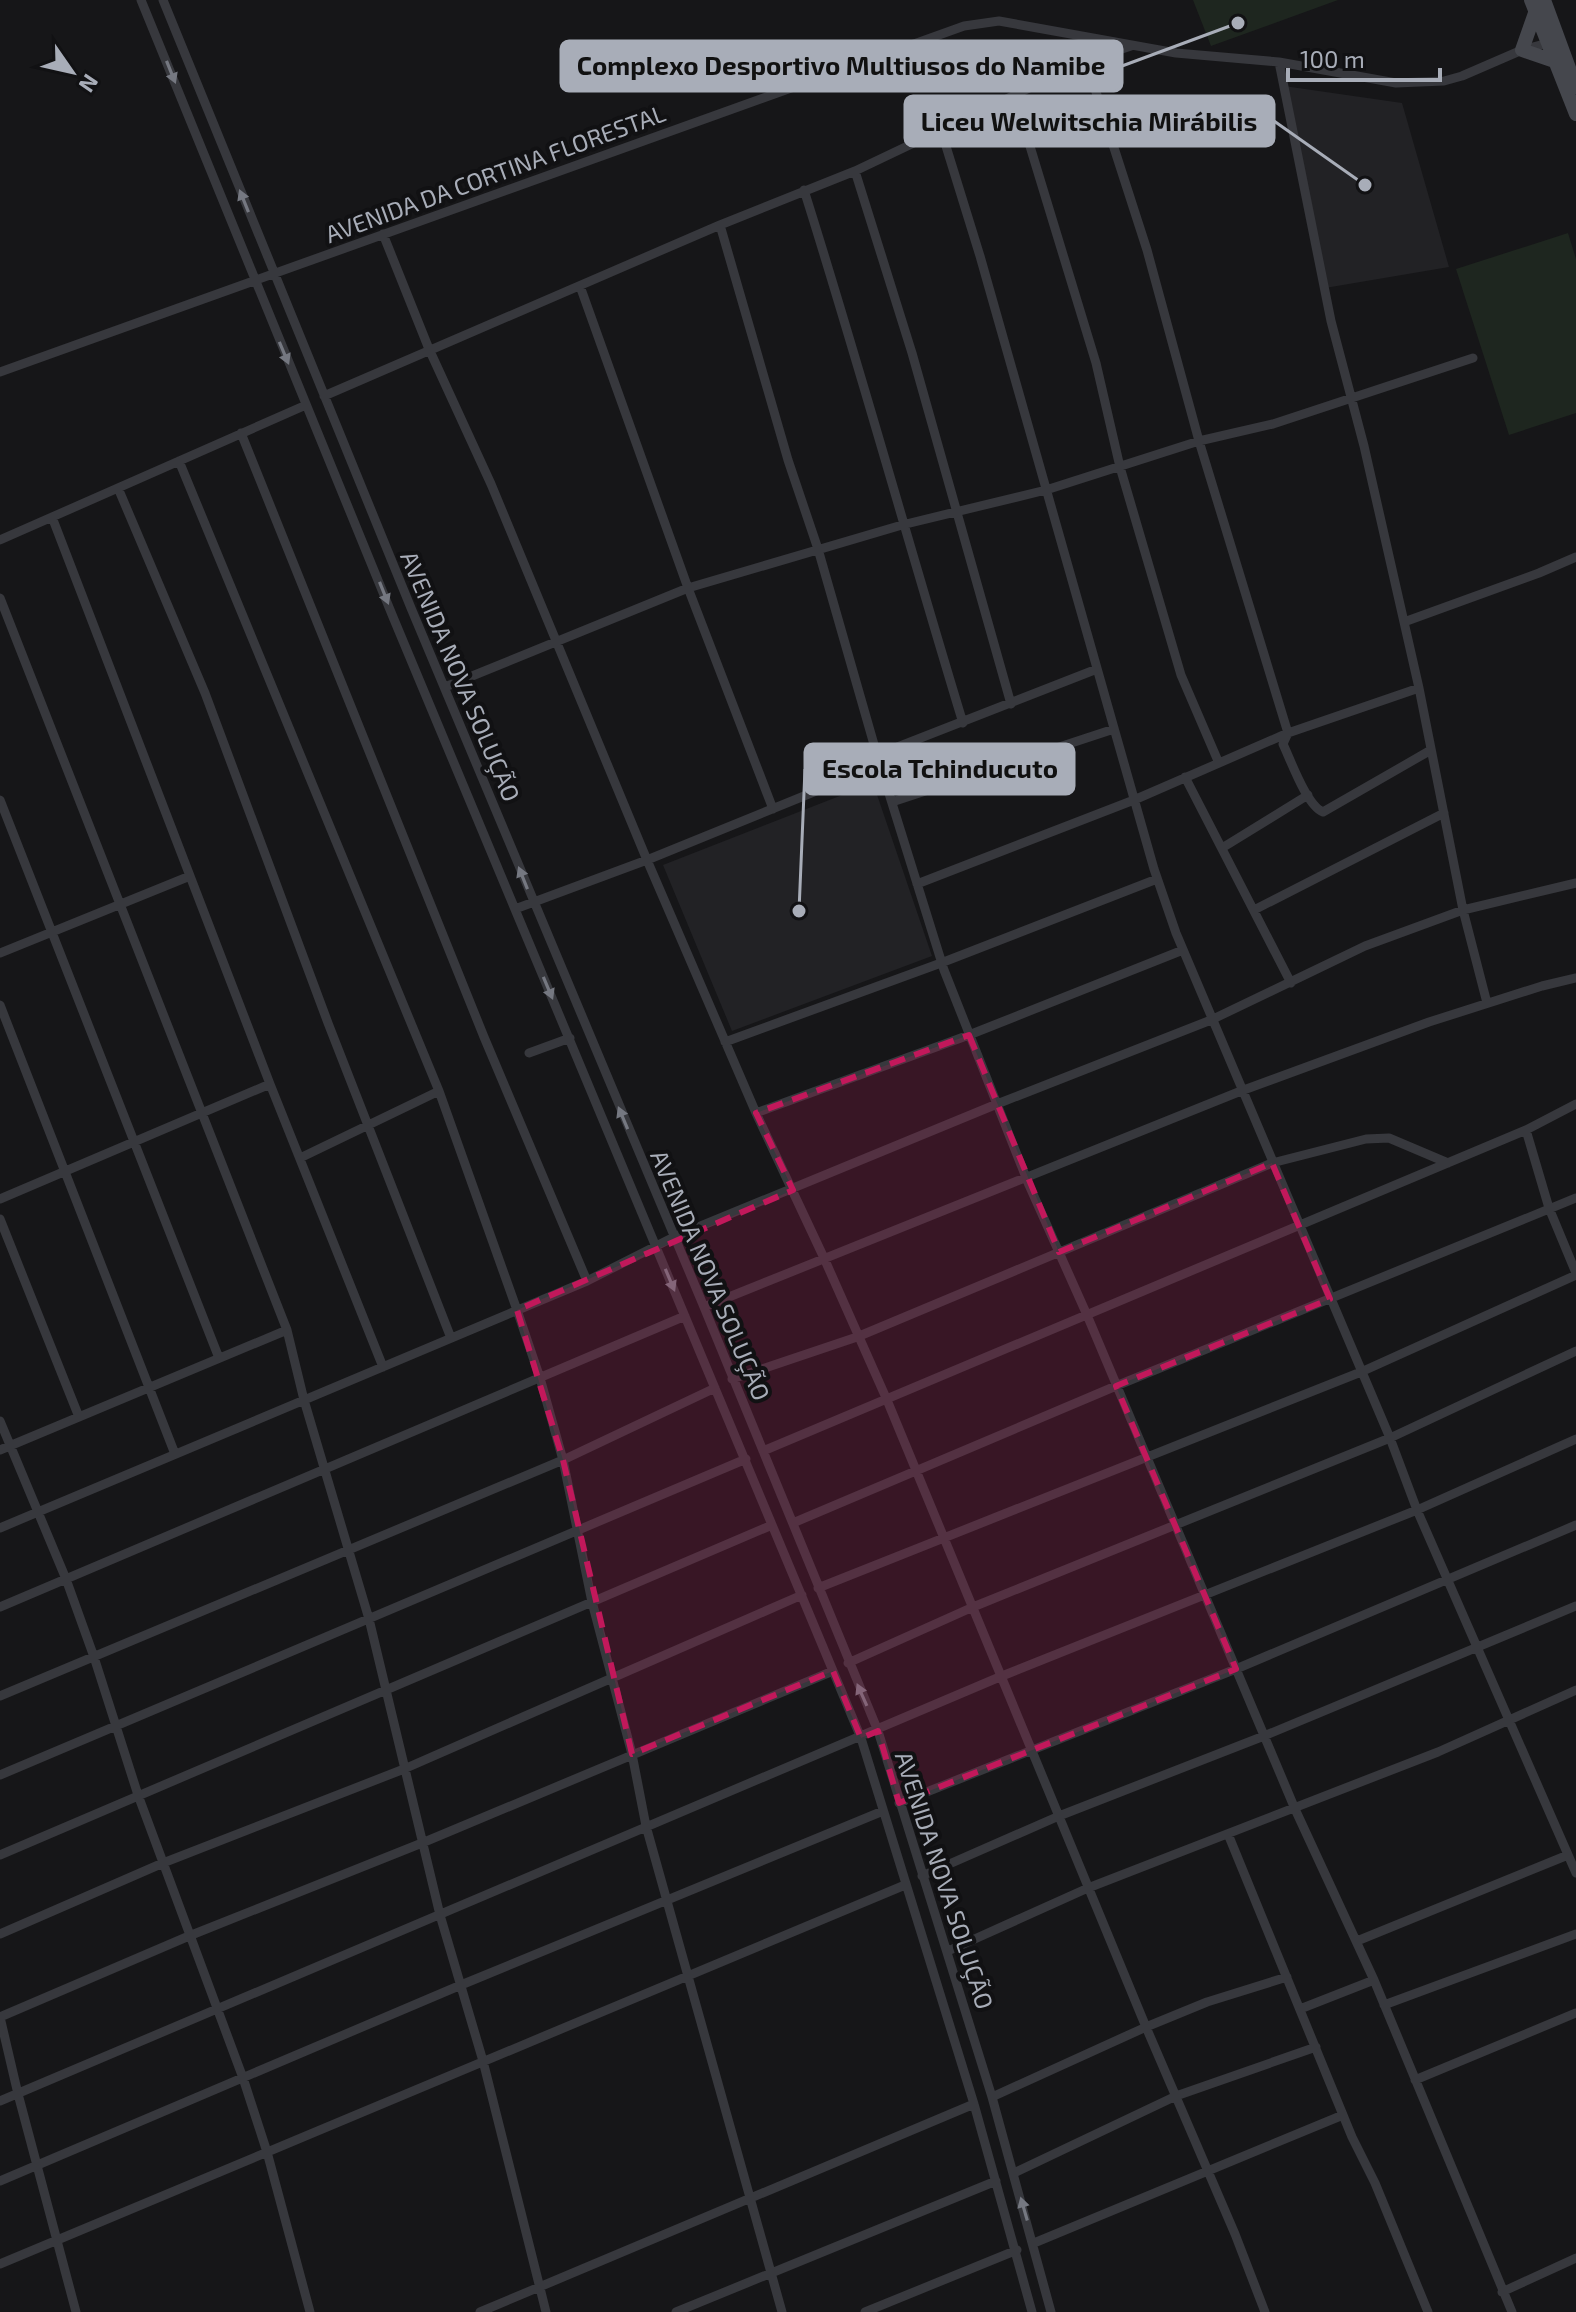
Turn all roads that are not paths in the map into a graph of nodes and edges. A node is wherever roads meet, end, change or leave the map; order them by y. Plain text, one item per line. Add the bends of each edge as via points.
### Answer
1 (141, 0) edge
2 (163, 0) edge
3 (1537, 4) edge
4 (1551, 37) junction
5 (1135, 45) junction
6 (1522, 50) junction
7 (1086, 61) junction
8 (1554, 61) junction
9 (1279, 62) junction
10 (1576, 87) edge
11 (1015, 97) junction
12 (1576, 114) edge
13 (941, 130) junction
14 (855, 171) junction
15 (804, 190) junction
16 (720, 225) junction
17 (383, 234) junction
18 (274, 274) junction
19 (254, 280) junction
20 (580, 286) junction
21 (429, 349) junction
22 (1473, 358) dead end
23 (0, 372) edge
24 (324, 396) junction
25 (1350, 400) junction
26 (306, 405) junction
27 (241, 433) junction
28 (1199, 441) junction
29 (179, 461) junction
30 (1120, 467) junction
31 (118, 488) junction
32 (1046, 490) junction
33 (955, 513) junction
34 (52, 517) junction
35 (902, 525) junction
36 (0, 540) edge
37 (818, 549) junction
38 (1576, 557) edge
39 (688, 588) junction
40 (0, 598) edge
41 (1404, 622) junction
42 (557, 643) junction
43 (1097, 669) junction
44 (445, 687) junction
45 (1419, 688) junction
46 (1011, 704) junction
47 (963, 723) junction
48 (1114, 729) junction
49 (1288, 733) junction
50 (1431, 750) junction
51 (879, 760) junction
52 (1218, 761) junction
53 (1185, 777) junction
54 (1308, 795) junction
55 (0, 800) edge
56 (1134, 800) junction
57 (892, 802) junction
58 (773, 809) junction
59 (1444, 813) junction
60 (1222, 848) junction
61 (647, 860) junction
62 (190, 876) junction
63 (1157, 879) junction
64 (1576, 883) edge
65 (917, 884) junction
66 (533, 901) junction
67 (119, 904) junction
68 (515, 909) junction
69 (1254, 910) junction
70 (1463, 910) junction
71 (52, 930) junction
72 (1183, 950) junction
73 (0, 953) edge
74 (941, 963) junction
75 (1575, 982) edge
76 (1291, 983) junction
77 (1487, 1003) junction
78 (0, 1005) edge
79 (1211, 1020) junction
80 (969, 1035) junction
81 (570, 1038) junction
82 (725, 1042) junction
83 (529, 1053) dead end
84 (270, 1084) junction
85 (439, 1091) junction
86 (1241, 1091) junction
87 (997, 1104) junction
88 (1576, 1104) edge
89 (203, 1113) junction
90 (756, 1113) junction
91 (367, 1124) junction
92 (1526, 1130) junction
93 (133, 1142) junction
94 (300, 1158) junction
95 (1272, 1163) junction
96 (1448, 1163) junction
97 (65, 1172) junction
98 (1025, 1176) junction
99 (793, 1190) junction
100 (1576, 1198) edge
101 (0, 1199) edge
102 (1549, 1208) junction
103 (0, 1219) edge
104 (1298, 1226) junction
105 (674, 1237) junction
106 (656, 1246) junction
107 (1059, 1252) junction
108 (824, 1258) junction
109 (1576, 1274) edge
110 (587, 1281) junction
111 (1330, 1299) junction
112 (704, 1307) junction
113 (517, 1310) junction
114 (1087, 1315) junction
115 (685, 1316) junction
116 (287, 1330) junction
117 (857, 1337) junction
118 (451, 1338) junction
119 (1576, 1351) edge
120 (219, 1358) junction
121 (383, 1367) junction
122 (1361, 1372) junction
123 (540, 1378) junction
124 (732, 1379) junction
125 (1116, 1386) junction
126 (149, 1388) junction
127 (715, 1388) junction
128 (304, 1400) junction
129 (887, 1400) junction
130 (79, 1417) junction
131 (0, 1421) edge
132 (1390, 1438) junction
133 (1576, 1439) edge
134 (5, 1448) edge
135 (763, 1451) junction
136 (175, 1454) junction
137 (1145, 1456) junction
138 (746, 1459) junction
139 (563, 1460) junction
140 (324, 1470) junction
141 (915, 1472) junction
142 (1417, 1510) junction
143 (38, 1512) junction
144 (793, 1523) junction
145 (772, 1525) junction
146 (1176, 1525) junction
147 (1576, 1525) edge
148 (0, 1528) edge
149 (577, 1531) junction
150 (944, 1537) junction
151 (348, 1550) junction
152 (66, 1579) junction
153 (1448, 1580) junction
154 (818, 1588) junction
155 (1205, 1594) junction
156 (802, 1595) junction
157 (592, 1602) junction
158 (1576, 1606) edge
159 (0, 1607) edge
160 (973, 1607) junction
161 (369, 1619) junction
162 (1477, 1647) junction
163 (94, 1657) junction
164 (848, 1663) junction
165 (1236, 1669) junction
166 (833, 1671) junction
167 (1002, 1676) junction
168 (611, 1678) junction
169 (1576, 1690) edge
170 (385, 1691) junction
171 (0, 1696) edge
172 (1509, 1719) junction
173 (115, 1727) junction
174 (878, 1731) junction
175 (1264, 1736) junction
176 (861, 1738) junction
177 (1032, 1750) junction
178 (632, 1754) junction
179 (404, 1769) junction
180 (0, 1775) edge
181 (138, 1795) junction
182 (899, 1803) junction
183 (1295, 1809) junction
184 (883, 1811) junction
185 (1059, 1816) junction
186 (646, 1826) junction
187 (1228, 1834) junction
188 (422, 1843) junction
189 (0, 1855) edge
190 (1568, 1855) junction
191 (163, 1863) junction
192 (1576, 1873) edge
193 (922, 1876) junction
194 (905, 1885) junction
195 (1088, 1888) junction
196 (667, 1899) junction
197 (440, 1915) junction
198 (0, 1934) edge
199 (1576, 1934) edge
200 (189, 1936) junction
201 (1357, 1941) junction
202 (948, 1951) junction
203 (687, 1975) junction
204 (1287, 1977) junction
205 (1374, 1980) junction
206 (461, 1985) junction
207 (1384, 2005) junction
208 (217, 2007) junction
209 (1300, 2009) junction
210 (1576, 2013) edge
211 (0, 2017) edge
212 (1146, 2027) junction
213 (1316, 2047) junction
214 (483, 2061) junction
215 (243, 2078) junction
216 (1415, 2080) junction
217 (18, 2094) junction
218 (1176, 2096) junction
219 (992, 2097) junction
220 (0, 2101) edge
221 (974, 2104) junction
222 (1343, 2115) junction
223 (267, 2152) junction
224 (38, 2165) junction
225 (1208, 2170) junction
226 (1014, 2173) junction
227 (0, 2181) edge
228 (996, 2181) junction
229 (750, 2198) junction
230 (57, 2240) junction
231 (1034, 2243) junction
232 (1017, 2250) junction
233 (1576, 2258) edge
234 (0, 2264) edge
235 (771, 2273) junction
236 (540, 2286) junction
237 (1502, 2292) junction
238 (76, 2312) edge
239 (310, 2312) edge
240 (480, 2312) edge
241 (546, 2312) edge
242 (676, 2312) edge
243 (782, 2312) edge
244 (865, 2312) edge
245 (1032, 2312) edge
246 (1051, 2312) edge
247 (1265, 2312) edge
248 (1428, 2312) edge
249 (1512, 2312) edge

1 -> 19 street, AVENIDA NOVA SOLUÇÃO
18 -> 2 street, AVENIDA NOVA SOLUÇÃO
3 - 4 street
3 - 6 street
4 - 6 street, AVENIDA DA CORTINA FLORESTAL
4 - 8 street
4 - 10 street
5 - 7 street
5 - 9 street, AVENIDA DA CORTINA FLORESTAL
5 - 17 street, AVENIDA DA CORTINA FLORESTAL via 999,21 964,26
6 - 8 street
6 - 9 street, AVENIDA DA CORTINA FLORESTAL via 1462,76 1425,82 1396,83
7 - 11 street
7 - 28 street via 1147,250
8 - 12 street
9 - 25 street
11 - 13 street
11 - 30 street via 1096,363
13 - 14 street
13 - 32 street
14 - 15 street
14 - 33 street
15 - 16 street
15 - 35 street
16 - 20 street
16 - 37 street
17 - 18 street, AVENIDA DA CORTINA FLORESTAL
17 - 21 street
18 - 19 street, AVENIDA DA CORTINA FLORESTAL
18 - 24 street, AVENIDA NOVA SOLUÇÃO
19 - 23 street, AVENIDA DA CORTINA FLORESTAL
19 -> 26 street, AVENIDA NOVA SOLUÇÃO
20 - 21 street
20 - 39 street
21 - 24 street
21 - 42 street
22 - 25 street
24 - 44 street, AVENIDA NOVA SOLUÇÃO
25 - 28 street
25 - 41 street
26 - 27 street
26 -> 68 street, AVENIDA NOVA SOLUÇÃO
27 - 29 street
27 - 110 street
28 - 30 street
28 - 49 street
29 - 31 street
29 - 85 street
30 - 32 street
30 - 52 street via 1181,675
31 - 34 street
31 - 91 street via 205,693
32 - 33 street
32 - 43 street
33 - 35 street
33 - 46 street
34 - 36 street
34 - 62 street
35 - 37 street
35 - 47 street
37 - 39 street
37 - 51 street
38 - 41 street
39 - 42 street
39 - 58 street
40 - 67 street
41 - 45 street
42 - 44 street
42 - 61 street
43 - 46 street
43 - 48 street
66 -> 44 street, AVENIDA NOVA SOLUÇÃO
45 - 49 street
45 - 50 street
46 - 47 street
47 - 51 street
48 - 56 street
48 - 57 street
49 - 52 street
49 - 54 street via 1283,744
50 - 54 street via 1323,812
50 - 59 street
51 - 57 street
51 - 58 street
52 - 53 street
53 - 56 street
53 - 60 street
54 - 60 street
55 - 71 street
56 - 63 street
56 - 65 street
57 - 65 street
58 - 61 street
59 - 69 street
59 - 70 street
60 - 69 street
61 - 66 street
61 - 82 street
62 - 67 street
62 - 84 street
63 - 72 street
63 - 74 street
64 - 70 street
65 - 74 street
66 - 68 street
105 -> 66 street, AVENIDA NOVA SOLUÇÃO
67 - 71 street
67 - 89 street
68 -> 81 street, AVENIDA NOVA SOLUÇÃO
69 - 76 street
70 - 76 street via 1365,946
70 - 77 street
71 - 73 street
71 - 93 street
72 - 79 street
72 - 80 street
74 - 80 street
74 - 82 street
75 - 77 street
76 - 79 street
77 - 86 street
78 - 97 street
79 - 86 street
79 - 87 street
80 - 87 street
80 - 90 street
81 - 83 street
81 - 106 street, AVENIDA NOVA SOLUÇÃO
82 - 90 street
84 - 89 street
84 - 94 street
85 - 91 street
85 - 113 street
86 - 95 street
86 - 98 street
87 - 98 street
87 - 99 street
88 - 92 street
89 - 93 street
89 - 116 street
90 - 99 street
91 - 94 street
91 - 118 street
92 - 96 street
92 - 102 street
93 - 97 street
93 - 120 street
94 - 121 street
95 - 96 street via 1389,1138
95 - 104 street
95 - 107 street
96 - 104 street
97 - 101 street
97 - 126 street
98 - 107 street
98 - 108 street
99 - 105 street
99 - 108 street
100 - 102 street
102 - 109 street
102 - 111 street
103 - 130 street
104 - 111 street
104 - 114 street
105 - 106 street
105 - 112 street, AVENIDA NOVA SOLUÇÃO
106 - 110 street
106 -> 115 street, AVENIDA NOVA SOLUÇÃO
107 - 114 street
107 - 117 street
108 - 112 street
108 - 117 street
109 - 122 street
110 - 113 street
111 - 122 street
111 - 125 street
112 - 124 street, AVENIDA NOVA SOLUÇÃO
113 - 118 street
113 - 123 street
114 - 125 street
114 - 129 street
115 - 123 street
115 - 127 street, AVENIDA NOVA SOLUÇÃO
116 - 120 street
116 - 128 street
117 - 124 street
117 - 129 street
118 - 121 street
119 - 132 street
120 - 126 street
121 - 128 street
122 - 132 street
122 - 137 street
123 - 139 street
123 - 140 street
124 - 135 street, AVENIDA NOVA SOLUÇÃO
125 - 137 street
125 - 141 street
126 - 130 street
126 - 136 street
127 - 138 street, AVENIDA NOVA SOLUÇÃO
127 - 139 street
128 - 136 street
128 - 140 street
129 - 135 street
129 - 141 street
130 - 134 street
131 - 134 street
132 - 142 street
132 - 146 street
133 - 142 street
134 - 143 street
135 - 144 street, AVENIDA NOVA SOLUÇÃO
136 - 143 street
137 - 146 street
137 - 150 street
138 - 145 street, AVENIDA NOVA SOLUÇÃO
138 - 149 street
139 - 149 street
139 - 151 street
140 - 151 street
140 - 152 street
141 - 144 street
141 - 150 street
142 - 153 street
142 - 155 street
143 - 148 street
143 - 152 street
144 - 154 street, AVENIDA NOVA SOLUÇÃO
145 - 156 street, AVENIDA NOVA SOLUÇÃO
145 - 157 street
146 - 155 street
146 - 160 street
147 - 153 street
149 - 157 street
149 - 161 street
150 - 154 street
150 - 160 street
151 - 161 street
151 - 163 street
152 - 159 street
152 - 163 street
153 - 162 street
153 - 165 street
154 - 164 street, AVENIDA NOVA SOLUÇÃO
155 - 165 street
155 - 167 street
156 - 166 street, AVENIDA NOVA SOLUÇÃO
156 - 168 street
157 - 168 street
157 - 170 street
158 - 162 street
160 - 164 street
160 - 167 street
161 - 170 street
161 - 173 street
162 - 172 street
162 - 175 street
163 - 171 street
163 - 173 street
174 -> 164 street, AVENIDA NOVA SOLUÇÃO
165 - 175 street
165 - 177 street
166 - 176 street, AVENIDA NOVA SOLUÇÃO
166 - 178 street
167 - 174 street
167 - 177 street
168 - 178 street
168 - 179 street
169 - 172 street
170 - 179 street
170 - 181 street
172 - 183 street
172 - 190 street
173 - 180 street
173 - 181 street
174 - 176 street
174 - 182 street, AVENIDA NOVA SOLUÇÃO
175 - 183 street
175 - 185 street
176 - 184 street, AVENIDA NOVA SOLUÇÃO
176 - 186 street
177 - 182 street
177 - 185 street
178 - 186 street
178 - 188 street
179 - 188 street
179 - 191 street
181 - 189 street
181 - 191 street
182 - 193 street, AVENIDA NOVA SOLUÇÃO
183 - 187 street
183 - 201 street
184 - 194 street, AVENIDA NOVA SOLUÇÃO
184 - 196 street
185 - 193 street
185 - 195 street
186 - 196 street
186 - 197 street
187 - 195 street
187 - 204 street
188 - 197 street
188 - 200 street
190 - 192 street
190 - 201 street
191 - 198 street
191 - 200 street
193 - 202 street, AVENIDA NOVA SOLUÇÃO
194 - 203 street
194 - 221 street, AVENIDA NOVA SOLUÇÃO
195 - 202 street
195 - 212 street
196 - 203 street
196 - 206 street
197 - 206 street
197 - 208 street
199 - 207 street
200 - 208 street
200 - 211 street
201 - 205 street
202 - 219 street, AVENIDA NOVA SOLUÇÃO
203 - 214 street
203 - 229 street
204 - 209 street
204 - 212 street
205 - 207 street
205 - 209 street
206 - 214 street
206 - 215 street
207 - 216 street
208 - 215 street
208 - 217 street
209 - 213 street
210 - 216 street
211 - 217 street
212 - 218 street
212 - 219 street
213 - 218 street
213 - 222 street
214 - 223 street
214 - 236 street
215 - 223 street
215 - 224 street
216 - 237 street
217 - 220 street
217 - 224 street
218 - 225 street
218 - 226 street
219 - 226 street, AVENIDA NOVA SOLUÇÃO
221 - 228 street, AVENIDA NOVA SOLUÇÃO
221 - 229 street
222 - 225 street
222 - 248 street
223 - 230 street
223 - 239 street
224 - 227 street
224 - 230 street
225 - 231 street
225 - 247 street
231 -> 226 street, AVENIDA NOVA SOLUÇÃO
228 - 232 street, AVENIDA NOVA SOLUÇÃO
228 - 235 street
229 - 235 street
229 - 236 street
230 - 234 street
230 - 238 street
231 - 246 street, AVENIDA NOVA SOLUÇÃO
232 - 244 street
232 - 245 street, AVENIDA NOVA SOLUÇÃO
233 - 237 street
235 - 242 street
235 - 243 street
236 - 240 street
236 - 241 street
237 - 249 street

